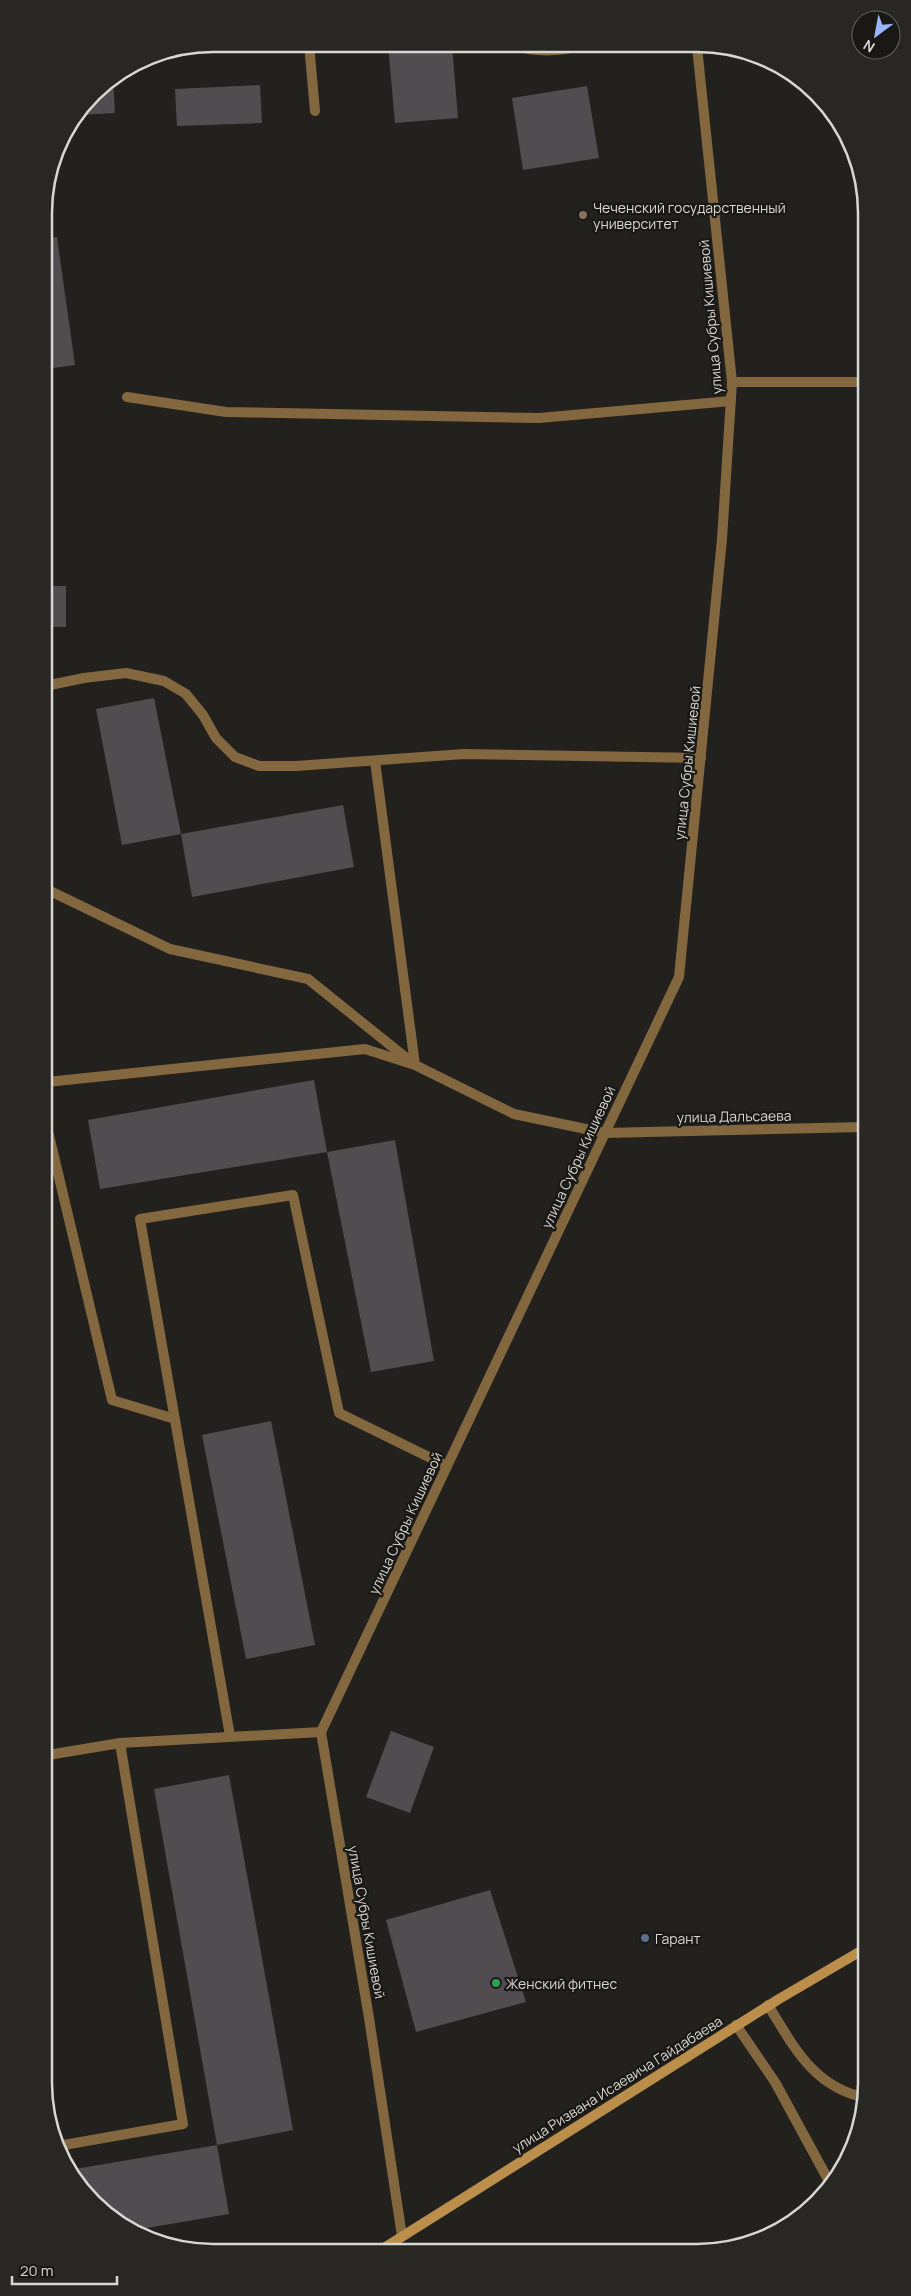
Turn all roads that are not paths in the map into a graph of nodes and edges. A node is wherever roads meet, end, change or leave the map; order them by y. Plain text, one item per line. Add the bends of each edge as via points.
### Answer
1 (310, 52) edge
2 (698, 52) edge
3 (315, 110) dead end
4 (732, 382) junction
5 (858, 382) edge
6 (127, 397) dead end
7 (731, 401) junction
8 (53, 685) edge
9 (701, 758) junction
10 (375, 761) junction
11 (53, 892) edge
12 (415, 1064) junction
13 (53, 1081) edge
14 (858, 1127) edge
15 (605, 1133) junction
16 (52, 1150) edge
17 (175, 1419) junction
18 (447, 1466) junction
19 (321, 1732) junction
20 (230, 1736) junction
21 (120, 1742) junction
22 (52, 1754) edge
23 (858, 1953) edge
24 (768, 2006) junction
25 (736, 2025) junction
26 (858, 2095) edge
27 (65, 2145) edge
28 (827, 2177) edge
29 (402, 2236) junction
30 (390, 2244) edge

1 - 3 street
2 - 4 street, улица Субры Кишиевой
4 - 5 street
4 - 7 street, улица Субры Кишиевой
6 - 7 street via 226,412 539,418
7 - 9 street, улица Субры Кишиевой via 722,539
8 - 10 street via 126,673 164,681 186,694 216,738 235,758 259,766
9 - 10 street via 464,754
9 - 15 street, улица Субры Кишиевой via 680,977
10 - 12 street
11 - 12 street via 170,949 308,979
12 - 13 street via 365,1049
12 - 15 street, улица Дальсаева via 514,1114
14 - 15 street, улица Дальсаева
15 - 18 street, улица Субры Кишиевой
16 - 17 street via 112,1400
17 - 18 street via 140,1219 293,1195 339,1414
17 - 20 street
18 - 19 street, улица Субры Кишиевой
19 - 20 street
19 - 29 street, улица Субры Кишиевой via 370,2018
20 - 21 street
21 - 22 street
21 - 27 street via 183,2124
23 - 24 street, улица Ризвана Исаевича Гайдабаева
24 - 25 street, улица Ризвана Исаевича Гайдабаева
24 - 26 street via 817,2075 835,2087
25 - 28 street via 775,2082
25 - 29 street, улица Ризвана Исаевича Гайдабаева
29 - 30 street, улица Ризвана Исаевича Гайдабаева

